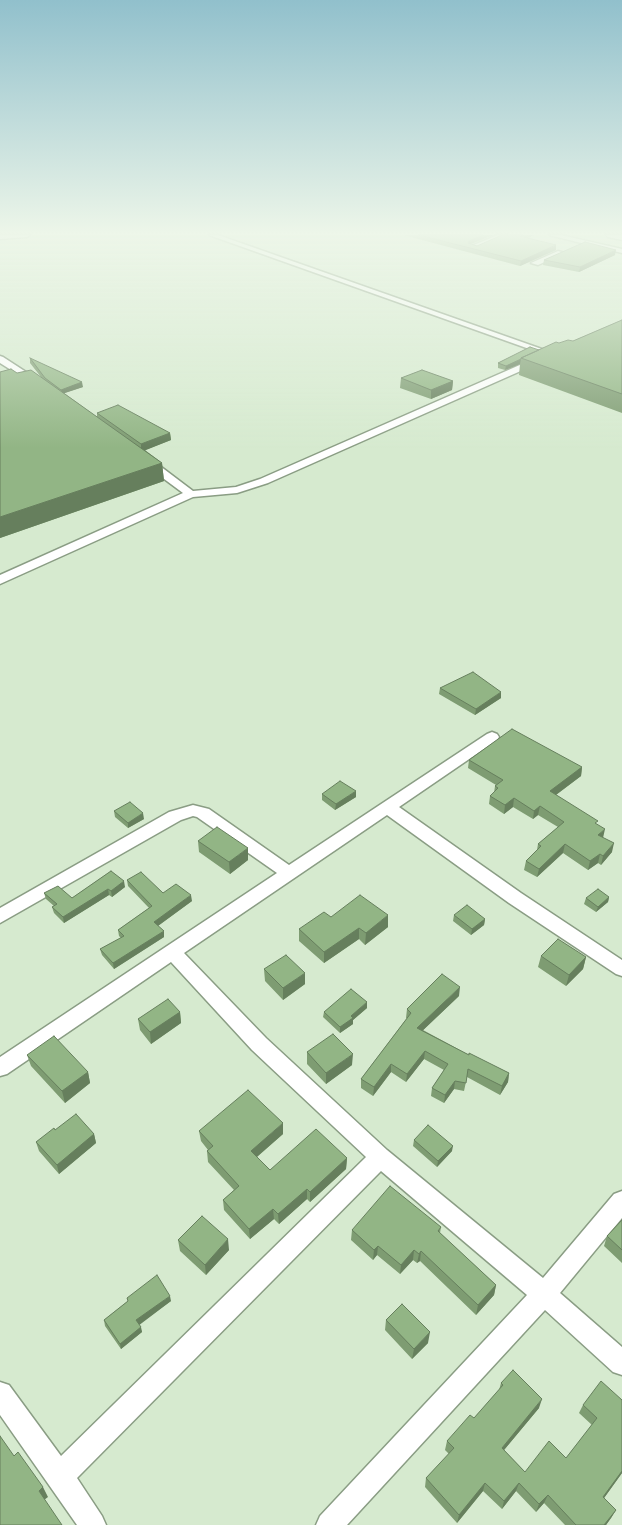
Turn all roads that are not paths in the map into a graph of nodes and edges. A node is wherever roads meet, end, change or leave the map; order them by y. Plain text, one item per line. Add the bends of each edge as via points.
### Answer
1 (421, 306) edge
2 (0, 359) edge
3 (50, 392) edge
4 (136, 454) edge
5 (191, 494) junction
6 (0, 580) edge
7 (492, 737) dead end
8 (387, 807) junction
9 (290, 873) junction
10 (0, 916) edge
11 (172, 952) junction
12 (622, 969) edge
13 (0, 1068) edge
14 (380, 1157) junction
15 (622, 1201) edge
16 (544, 1294) junction
17 (622, 1363) edge
18 (0, 1394) edge
19 (60, 1476) junction
20 (93, 1525) edge
21 (329, 1525) edge

1 - 5 street via 556,352 264,481 237,490
2 - 3 street via 22,377
4 - 5 street
5 - 6 street
7 - 8 street
8 - 9 street
8 - 12 street
9 - 10 street via 203,813 193,810 175,816
9 - 11 street
11 - 13 street
11 - 14 street via 259,1044
14 - 16 street
14 - 19 street
15 - 16 street
16 - 17 street
16 - 21 street
18 - 19 street
19 - 20 street

